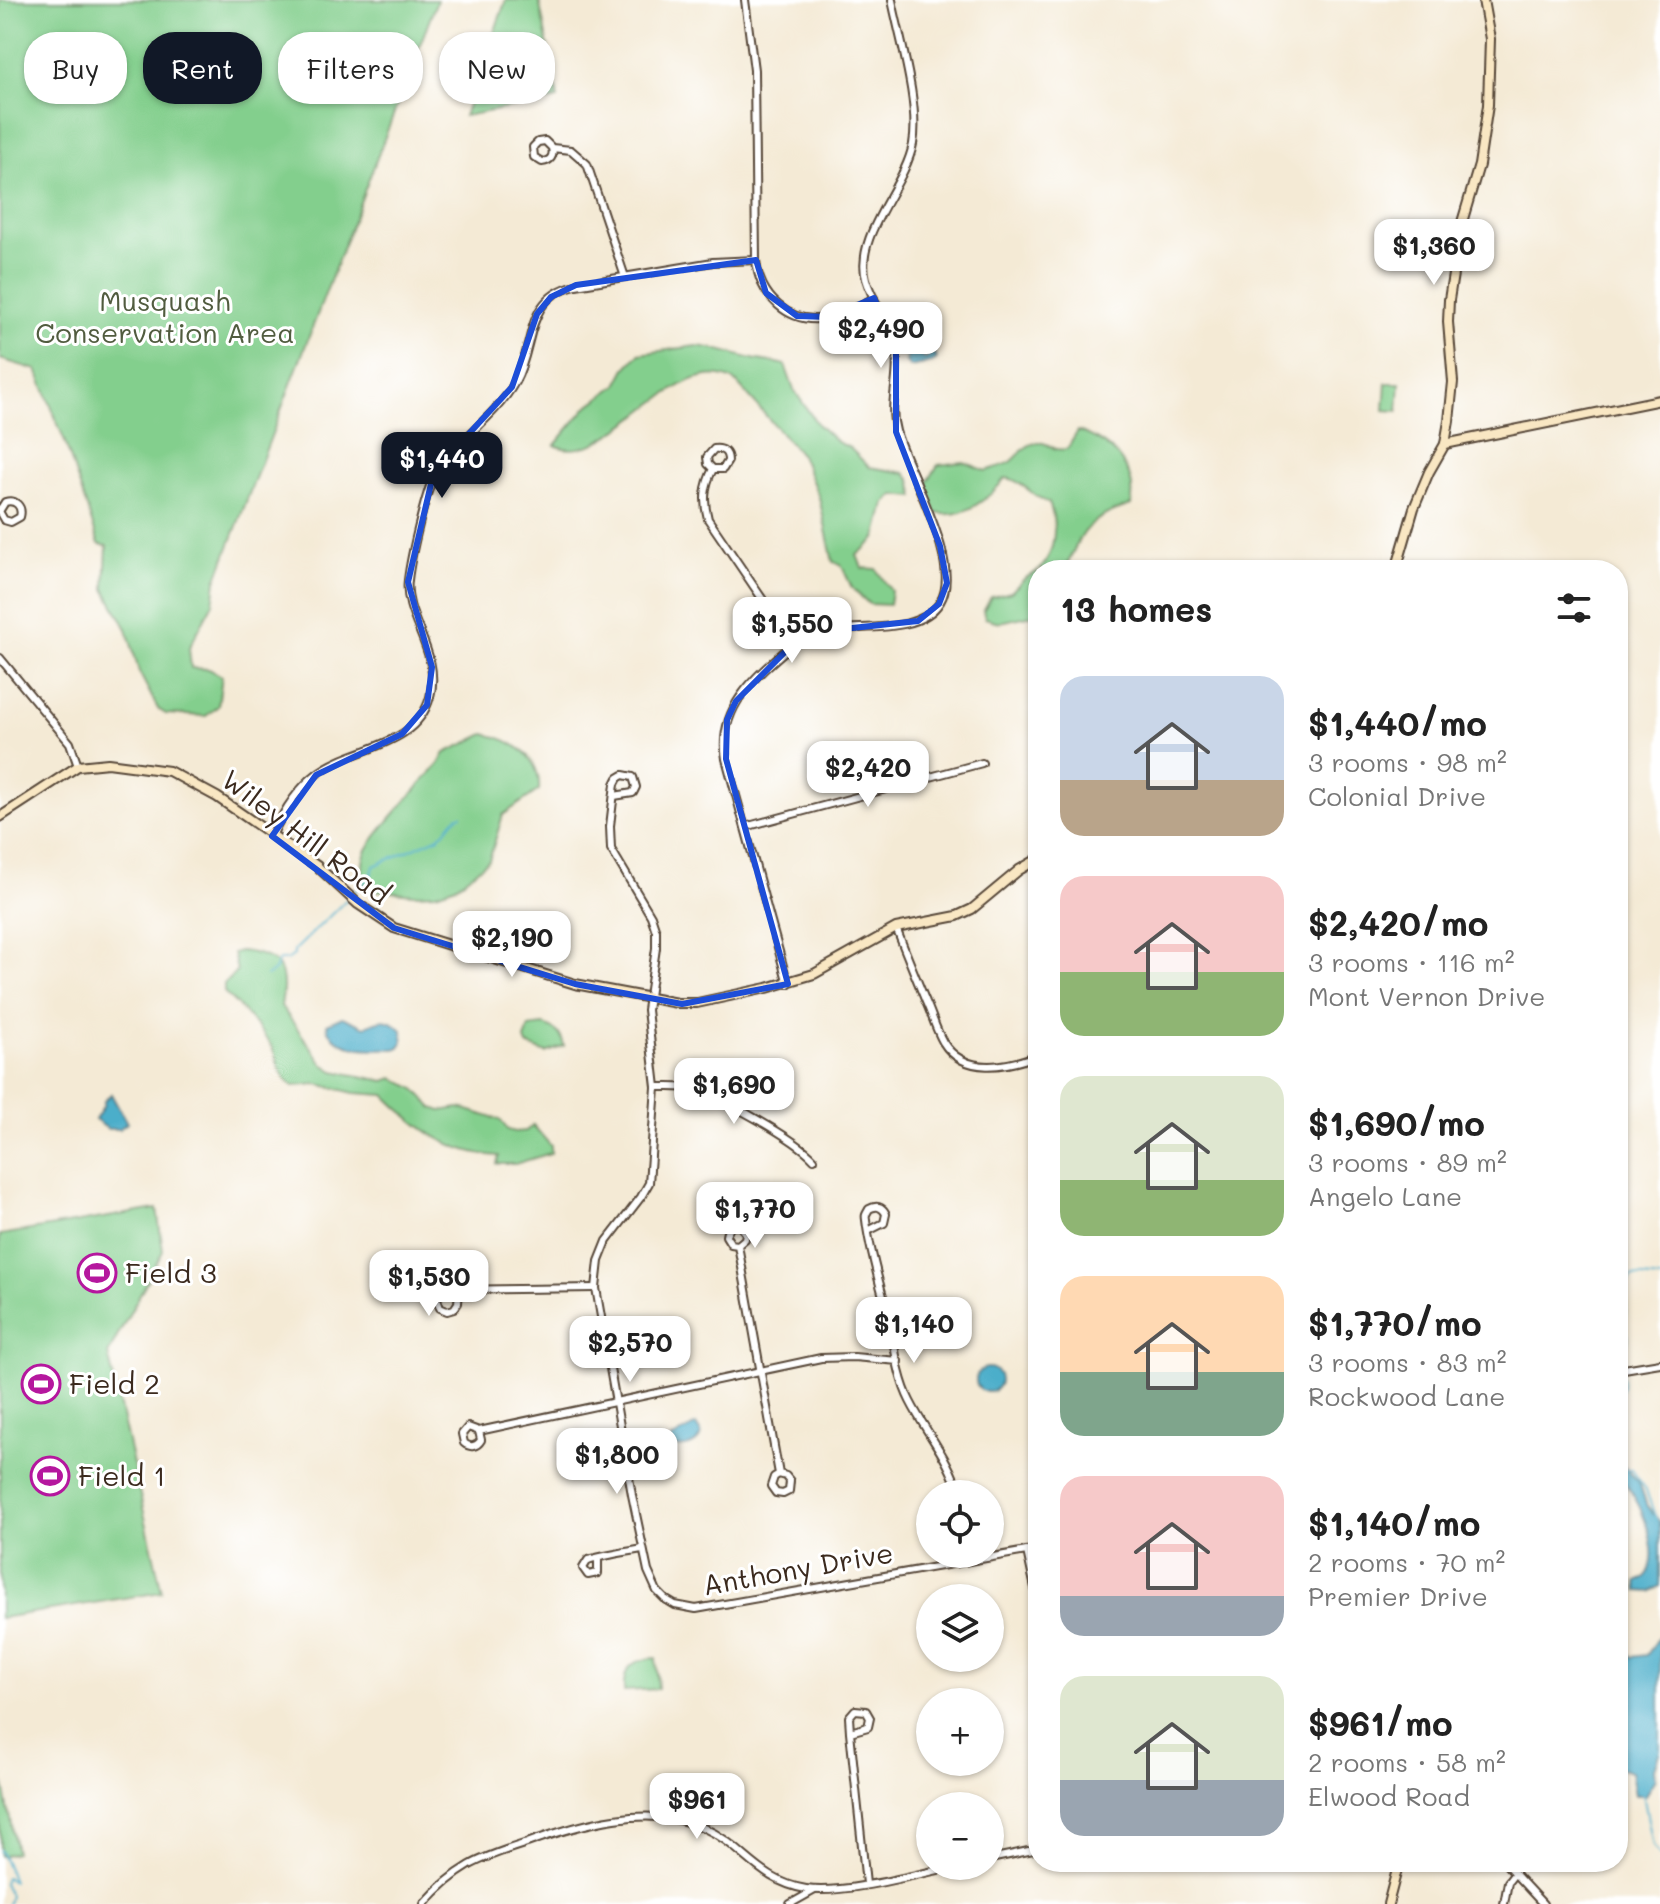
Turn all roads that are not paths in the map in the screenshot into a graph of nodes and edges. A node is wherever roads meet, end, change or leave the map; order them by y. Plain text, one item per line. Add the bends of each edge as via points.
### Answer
1 (745, 0) edge
2 (892, 0) edge
3 (1483, 0) edge
4 (552, 148) dead end
5 (756, 260) junction
6 (625, 277) junction
7 (874, 298) junction
8 (1660, 400) edge
9 (1445, 444) junction
10 (713, 469) dead end
11 (1399, 560) edge
12 (793, 644) junction
13 (0, 658) edge
14 (982, 763) dead end
15 (78, 766) junction
16 (614, 796) dead end
17 (0, 817) edge
18 (745, 827) junction
19 (272, 836) junction
20 (1028, 865) edge
21 (896, 928) junction
22 (788, 984) junction
23 (647, 999) junction
24 (1028, 1059) edge
25 (656, 1087) junction
26 (814, 1159) dead end
27 (868, 1231) dead end
28 (738, 1245) dead end
29 (596, 1288) junction
30 (459, 1290) dead end
31 (898, 1361) junction
32 (1660, 1363) edge
33 (1628, 1368) edge
34 (761, 1372) junction
35 (616, 1402) junction
36 (479, 1431) dead end
37 (779, 1474) dead end
38 (954, 1480) edge
39 (643, 1549) junction
40 (1027, 1551) joint
41 (1004, 1554) edge
42 (1028, 1556) edge
43 (598, 1558) dead end
44 (917, 1568) edge
45 (850, 1732) dead end
46 (1028, 1851) edge
47 (1004, 1856) edge
48 (1396, 1872) edge
49 (1515, 1873) joint
50 (916, 1874) edge
51 (866, 1884) junction
52 (789, 1885) junction
53 (815, 1890) junction
54 (794, 1903) edge
55 (424, 1904) edge
56 (1388, 1904) edge
57 (1504, 1904) edge
58 (1543, 1904) edge

1 - 5 street via 754,70
2 - 7 street via 914,133 904,170 865,251 865,273
3 - 9 street via 1490,39 1488,105 1449,300 1453,382
4 - 6 street via 571,150 587,164
5 - 6 street
5 - 7 street via 766,293 797,316 829,317
6 - 19 street via 565,288 547,301 533,324 515,382 435,474 408,582 432,673 422,715 398,737 316,775
7 - 12 street via 896,350 896,432 940,546 946,589 937,606 918,621 824,631
8 - 9 street
9 - 11 street via 1414,508
10 - 12 street via 705,492 708,519
12 - 18 street via 736,701 727,720 724,748
13 - 15 street via 70,743
14 - 18 street
15 - 17 street
15 - 19 street, Wiley Hill Road via 108,763 169,771 204,788
16 - 23 street, Anthony Drive via 611,849 656,931
18 - 22 street
19 - 23 street, Wiley Hill Road via 394,928 575,984
20 - 21 street, Wiley Hill Road via 972,909
21 - 22 street, Wiley Hill Road
21 - 24 street via 941,1037 954,1055 984,1067
22 - 23 street, Wiley Hill Road via 697,1003
23 - 25 street, Anthony Drive
25 - 26 street via 686,1087 706,1094 799,1144
25 - 29 street, Anthony Drive via 649,1182 607,1241
27 - 31 street
28 - 34 street
29 - 30 street
29 - 35 street, Anthony Drive
31 - 34 street via 832,1357
31 - 38 street via 909,1401
32 - 33 street
34 - 35 street
34 - 37 street
35 - 36 street
35 - 39 street, Anthony Drive
39 - 43 street
39 - 44 street, Anthony Drive via 657,1591 675,1605 696,1609
40 - 41 street, Anthony Drive
40 - 42 street
45 - 51 street
46 - 47 street
48 - 56 street
49 - 57 street
49 - 58 street
50 - 51 street
51 - 53 street
52 - 53 street
52 - 54 street
52 - 55 street via 697,1824 626,1818 582,1824 487,1857 459,1872
53 - 54 street

